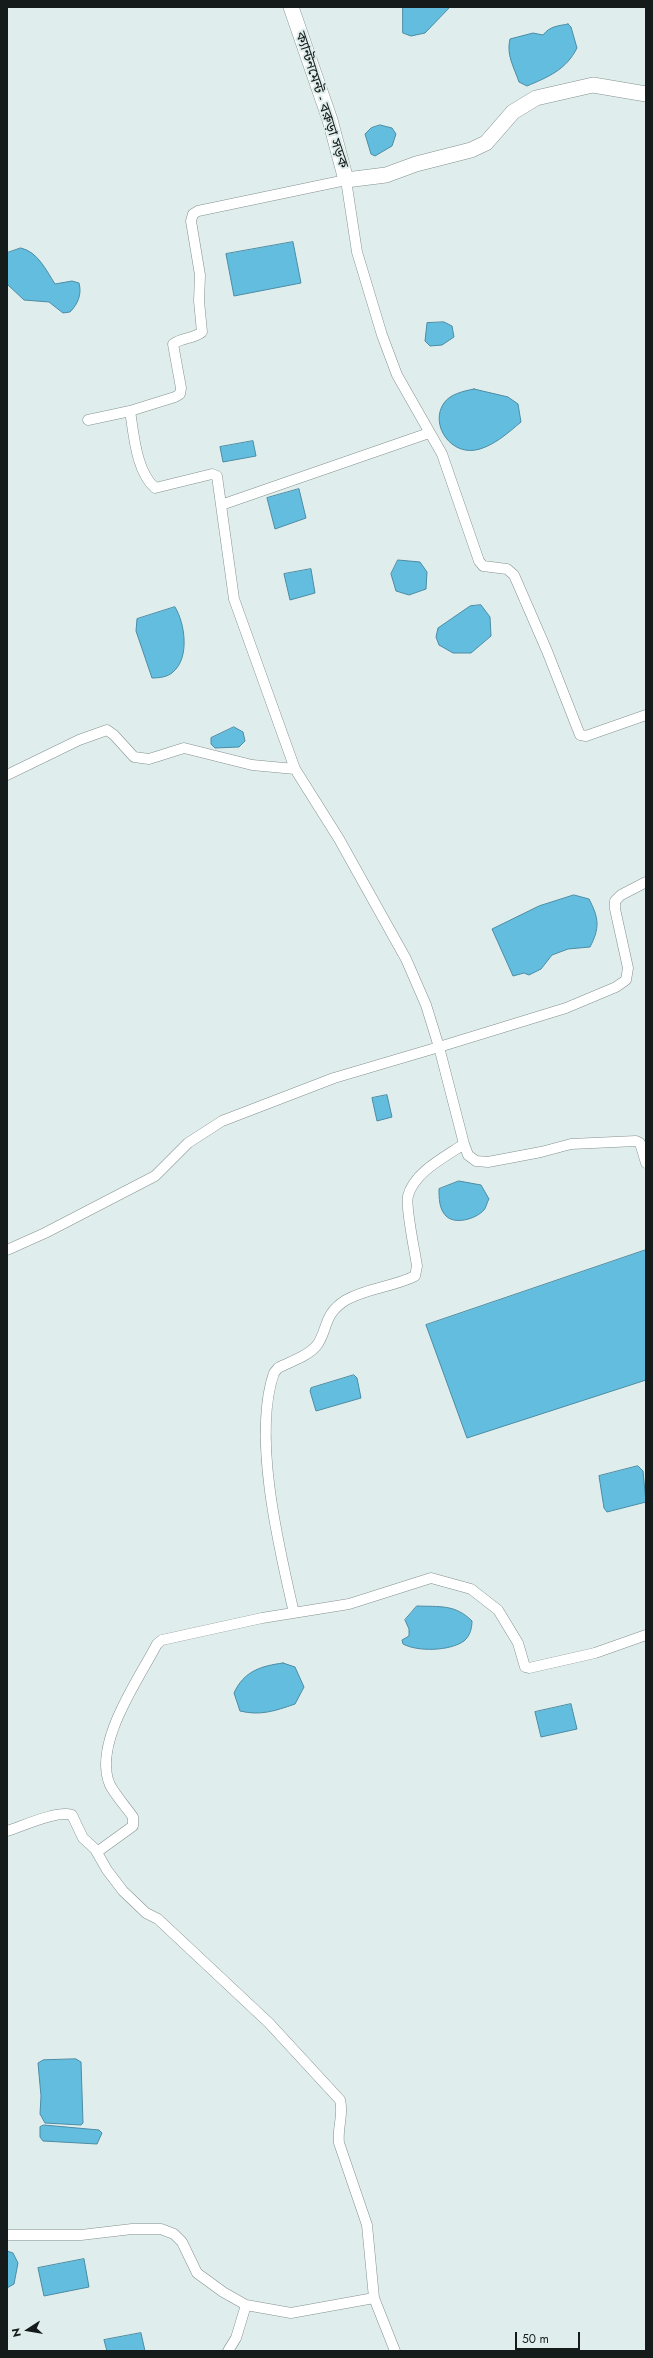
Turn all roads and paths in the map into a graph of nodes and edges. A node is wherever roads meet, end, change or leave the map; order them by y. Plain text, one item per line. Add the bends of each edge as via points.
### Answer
1 (291, 7) edge
2 (646, 94) edge
3 (346, 180) junction
4 (130, 411) junction
5 (88, 420) dead end
6 (429, 433) junction
7 (221, 506) junction
8 (646, 715) edge
9 (295, 769) junction
10 (7, 775) edge
11 (646, 882) edge
12 (439, 1047) junction
13 (464, 1144) junction
14 (646, 1163) edge
15 (7, 1250) edge
16 (294, 1613) junction
17 (646, 1635) edge
18 (7, 1831) edge
19 (97, 1852) junction
20 (7, 2235) edge
21 (374, 2298) junction
22 (246, 2305) junction
23 (228, 2351) edge
24 (395, 2351) edge

1 - 3 main road, ক্যান্টনমেন্ট - বরুড়া সড়ক via 330,120
2 - 3 main road, ক্যান্টনমেন্ট - বরুড়া সড়ক via 593,85 536,98 513,112 486,143 471,150 416,164 386,175
3 - 4 street via 192,214 200,275 202,332 177,340 173,344 180,394
3 - 6 street via 357,252 382,335 397,375
4 - 5 street
4 - 7 street via 138,456 152,486 158,488 212,474 218,481
6 - 7 street
6 - 8 street via 442,454 479,560 483,566 507,570 514,575 522,590 580,735 586,736
7 - 9 street via 234,599
9 - 10 street via 252,765 184,748 149,759 134,757 107,730 79,740
9 - 12 street via 339,839 406,959 426,1005
11 - 12 street via 621,894 615,901 628,968 626,980 616,987 566,1008
12 - 13 street
12 - 15 street via 334,1078 222,1121 188,1143 155,1176
13 - 14 street via 468,1155 476,1161 488,1162 571,1144 636,1141 640,1143
13 - 16 street via 419,1177 411,1186 407,1197 417,1266 415,1276 403,1283 371,1290 346,1300 327,1318 317,1345 278,1368 274,1373 267,1409 267,1466
16 - 17 street via 349,1604 431,1578 471,1590 498,1610 518,1643 525,1666 529,1668 595,1653
16 - 19 street via 166,1638 157,1644 140,1678 130,1691 107,1749 110,1784 133,1817 133,1826
18 - 19 street via 67,1813 72,1815 83,1838
19 - 21 street via 107,1870 124,1891 185,1944 268,2023 340,2100 342,2114 338,2130 339,2143 367,2225
20 - 22 street via 81,2235 132,2229 161,2229 174,2234 182,2242 197,2273
21 - 22 street via 291,2313
21 - 24 street
22 - 23 street via 236,2338

